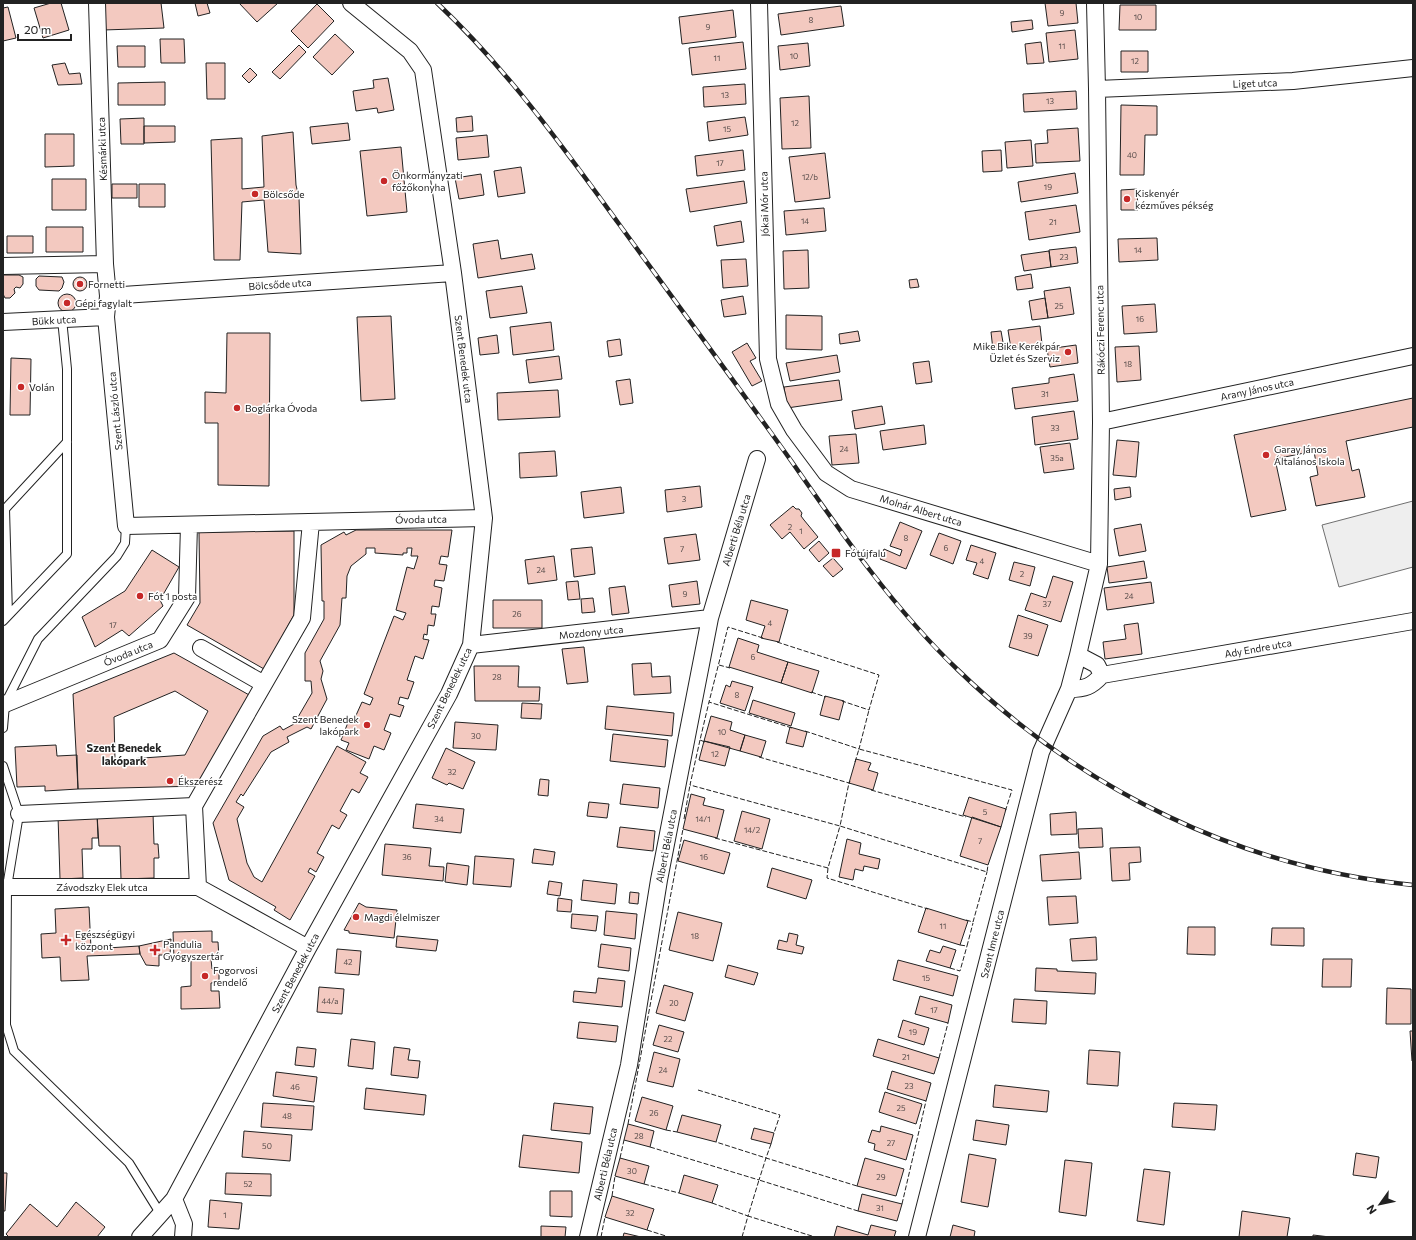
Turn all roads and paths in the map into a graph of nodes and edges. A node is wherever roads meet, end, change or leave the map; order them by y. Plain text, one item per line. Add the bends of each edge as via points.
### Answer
1 (97, 3) edge
2 (351, 3) edge
3 (759, 3) edge
4 (1095, 3) edge
5 (1413, 68) edge
6 (1097, 89) junction
7 (105, 264) junction
8 (3, 266) edge
9 (453, 273) junction
10 (108, 296) junction
11 (106, 317) junction
12 (62, 319) junction
13 (3, 322) edge
14 (1413, 356) edge
15 (779, 404) joint
16 (1101, 422) junction
17 (67, 442) junction
18 (758, 459) dead end
19 (484, 518) junction
20 (311, 522) junction
21 (189, 525) junction
22 (126, 526) junction
23 (1098, 564) junction
24 (6, 618) edge
25 (710, 618) junction
26 (1413, 621) edge
27 (471, 645) junction
28 (201, 648) dead end
29 (1078, 655) junction
30 (1102, 675) junction
31 (264, 684) junction
32 (1069, 689) junction
33 (5, 704) junction
34 (3, 728) edge
35 (3, 766) edge
36 (194, 806) junction
37 (19, 814) junction
38 (7, 887) junction
39 (198, 887) junction
40 (308, 948) junction
41 (174, 1198) junction
42 (160, 1213) junction
43 (140, 1237) edge
44 (183, 1237) edge
45 (588, 1237) edge
46 (917, 1237) edge

1 - 7 street, Késmárki utca
2 - 9 street, Szent Benedek utca via 410,51 423,70
3 - 15 street, Jókai Mór utca via 768,359
4 - 6 street, Rákóczi Ferenc utca
5 - 6 street, Liget utca via 1293,81
6 - 16 street, Rákóczi Ferenc utca
7 - 8 street
7 - 10 street, Késmárki utca
9 - 10 street, Bölcsőde utca
9 - 19 street, Szent Benedek utca
10 - 11 street, Szent László utca
11 - 12 street, Bükk utca
11 - 22 street, Szent László utca
12 - 13 street, Bükk utca
12 - 17 lane via 67,369
14 - 16 street, Arany János utca
15 - 23 street, Molnár Albert utca via 794,430 826,473 851,489
16 - 23 street, Rákóczi Ferenc utca
17 - 24 lane via 5,509
17 - 24 lane via 67,554
18 - 25 street, Alberti Béla utca
19 - 20 street, Óvoda utca
19 - 27 street, Szent Benedek utca
20 - 21 street, Óvoda utca
20 - 31 street via 302,618
21 - 22 street, Óvoda utca
21 - 33 street, Óvoda utca via 187,597 160,640
22 - 33 lane via 125,544 117,556 38,639
23 - 29 street, Rákóczi Ferenc utca
25 - 27 street, Mozdony utca
25 - 45 street, Alberti Béla utca via 659,880 629,1065
26 - 30 street, Ady Endre utca
27 - 40 street, Szent Benedek utca via 449,694
28 - 31 street
29 - 30 street via 1097,666
29 - 32 street, Szent Imre utca
30 - 32 street, Ady Endre utca via 1093,684 1082,689
31 - 36 street
32 - 46 street, Szent Imre utca via 1041,752
33 - 34 lane
35 - 37 lane
36 - 37 street
36 - 39 street
37 - 38 lane
38 - 39 street, Závodszky Elek utca
38 - 42 lane via 6,1025 14,1051 129,1163
39 - 40 street
40 - 41 street, Szent Benedek utca
41 - 42 street, Szent Benedek utca
41 - 44 street via 184,1224
42 - 43 street, Szent Benedek utca

